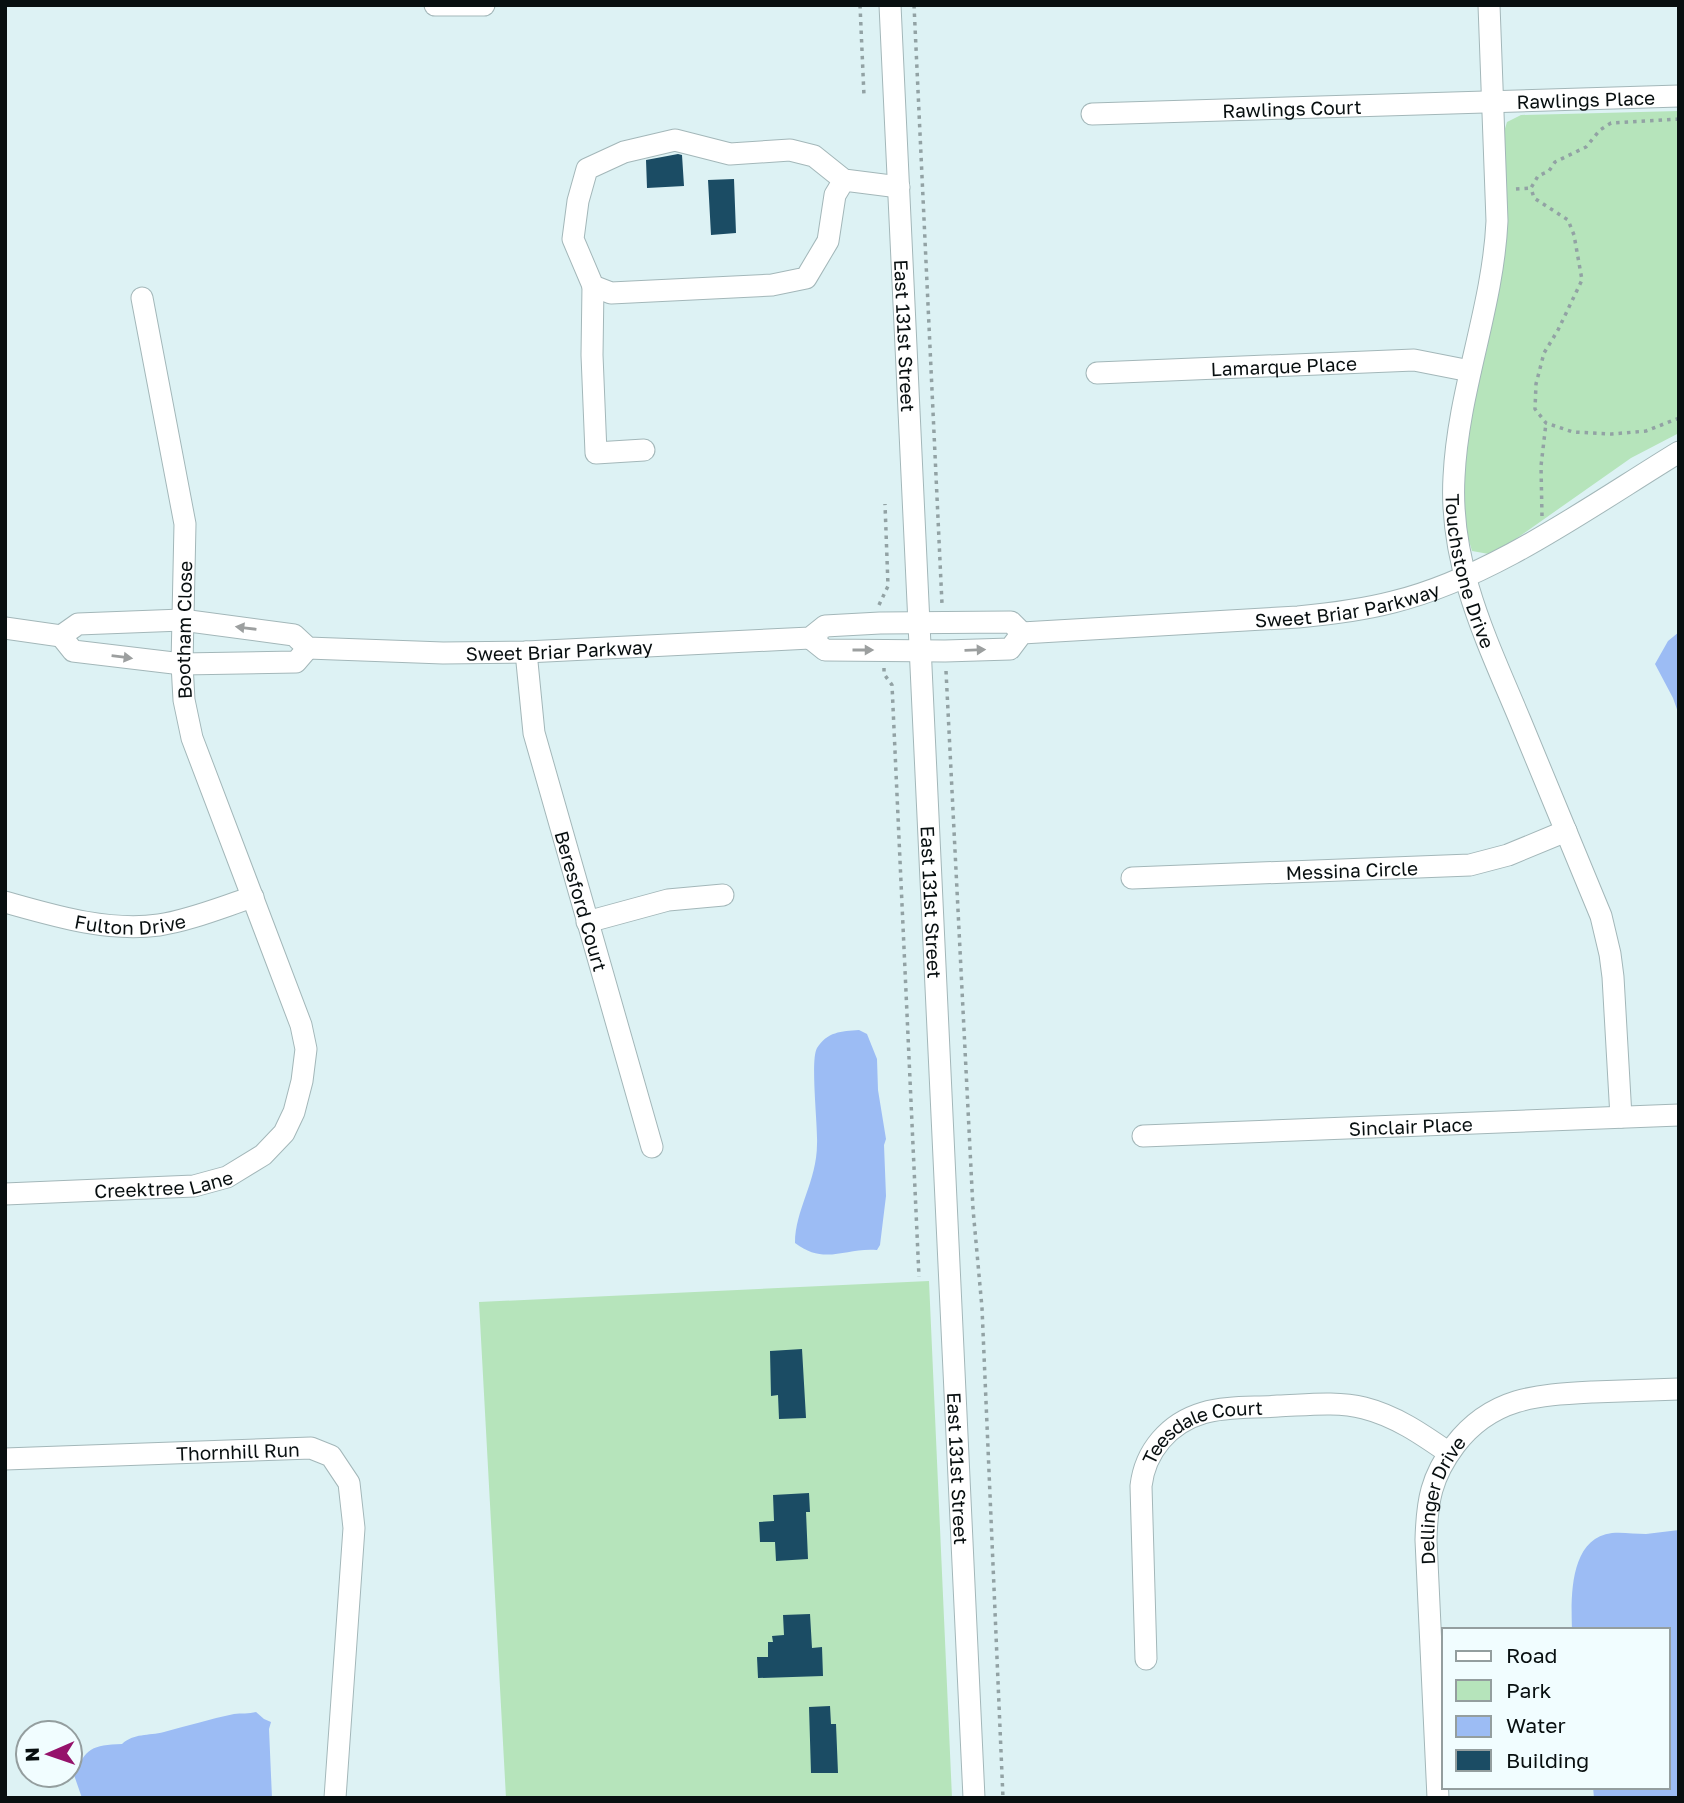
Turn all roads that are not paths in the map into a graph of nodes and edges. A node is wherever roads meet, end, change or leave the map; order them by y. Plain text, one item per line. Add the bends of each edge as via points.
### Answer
1 (435, 5) edge
2 (484, 5) edge
3 (890, 5) edge
4 (1489, 5) edge
5 (1679, 96) edge
6 (1492, 102) junction
7 (1092, 114) dead end
8 (844, 180) junction
9 (899, 187) junction
10 (593, 286) junction
11 (142, 298) dead end
12 (1469, 371) junction
13 (1097, 373) dead end
14 (644, 450) dead end
15 (1679, 452) edge
16 (1464, 576) junction
17 (182, 621) junction
18 (919, 624) junction
19 (5, 628) edge
20 (1022, 634) junction
21 (61, 636) junction
22 (810, 638) junction
23 (308, 648) junction
24 (920, 650) junction
25 (526, 652) junction
26 (182, 664) junction
27 (1566, 831) junction
28 (1132, 878) dead end
29 (723, 895) dead end
30 (253, 897) junction
31 (5, 902) edge
32 (587, 922) junction
33 (294, 1112) joint
34 (1679, 1115) edge
35 (1621, 1117) junction
36 (1143, 1136) dead end
37 (652, 1147) dead end
38 (5, 1194) edge
39 (1679, 1389) edge
40 (1450, 1453) junction
41 (5, 1460) edge
42 (1146, 1659) dead end
43 (335, 1798) edge
44 (974, 1798) edge
45 (1438, 1798) edge

1 - 2 street
3 - 9 street, East 131st Street
4 - 6 street, Touchstone Drive
5 - 6 street, Rawlings Place
6 - 7 street, Rawlings Court
6 - 12 street, Touchstone Drive via 1496,246
8 - 9 street
8 - 10 street via 835,195 828,241 806,278 772,285 611,293
8 - 10 street via 814,156 790,150 730,154 675,140 624,152 587,169 578,201 573,239
9 - 18 street, East 131st Street
10 - 14 street via 596,453
11 - 17 street, Bootham Close via 185,524
12 - 13 street, Lamarque Place via 1414,360
12 - 16 street, Touchstone Drive via 1456,436 1453,481
15 - 16 street, Sweet Briar Parkway via 1501,560
16 - 20 street, Sweet Briar Parkway via 1394,602 1344,612
16 - 27 street, Touchstone Drive
17 - 21 street, Sweet Briar Parkway via 78,624
23 -> 17 street, Sweet Briar Parkway via 295,635
17 - 26 street, Bootham Close
18 - 20 street, Sweet Briar Parkway via 1011,622
18 - 22 street, Sweet Briar Parkway via 825,626
18 - 24 street, East 131st Street
19 - 21 street, Sweet Briar Parkway
24 -> 20 street, Sweet Briar Parkway via 1010,649
21 -> 26 street, Sweet Briar Parkway via 73,651
22 -> 24 street, Sweet Briar Parkway via 825,650
22 - 25 street, Sweet Briar Parkway
23 - 25 street, Sweet Briar Parkway
23 - 26 street, Sweet Briar Parkway via 296,662
24 - 44 street, East 131st Street
25 - 32 street, Beresford Court via 534,733
26 - 30 street, Bootham Close via 192,738
27 - 28 street, Messina Circle via 1508,855 1462,866
27 - 35 street, Touchstone Drive via 1601,916 1610,954
29 - 32 street via 668,900
30 - 31 street, Fulton Drive via 160,925 127,927 94,924
30 - 33 street, Bootham Close via 306,1049
32 - 37 street, Beresford Court
33 - 38 street, Creektree Lane via 284,1133 263,1155 228,1177 194,1186
34 - 35 street, Sinclair Place
35 - 36 street, Sinclair Place
39 - 40 street, Dellinger Drive via 1555,1394 1515,1401 1485,1415
40 - 42 street, Teesdale Court via 1388,1416 1346,1404 1213,1411 1169,1431 1148,1458 1141,1486
40 - 45 street, Dellinger Drive via 1440,1464 1426,1518
41 - 43 street, Thornhill Run via 311,1448 331,1456 349,1483 354,1528

